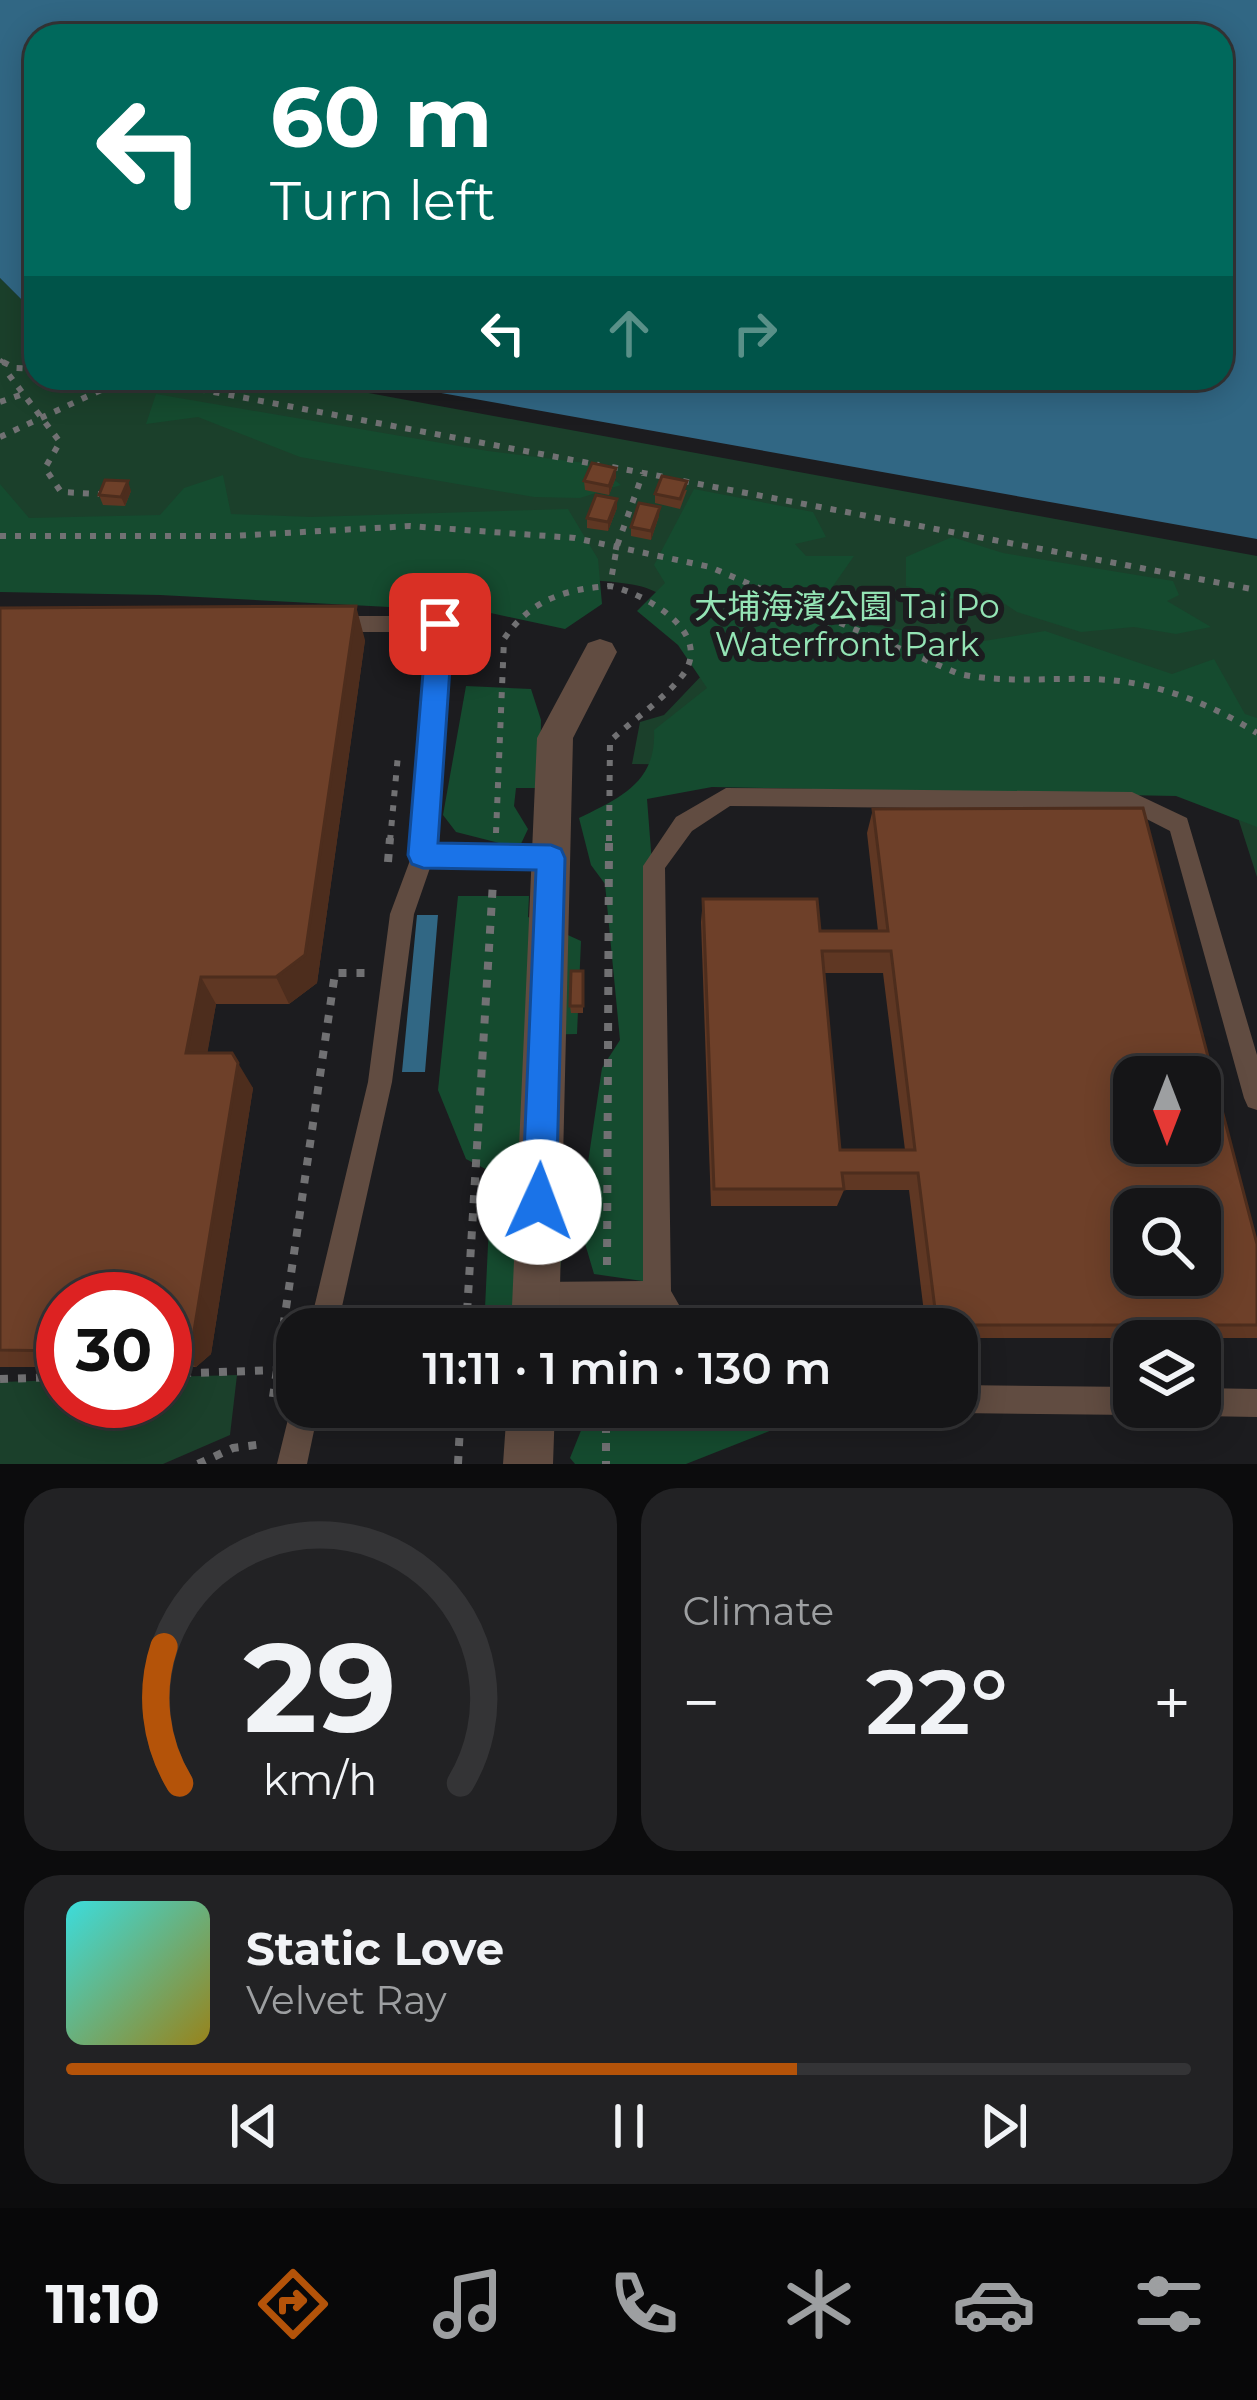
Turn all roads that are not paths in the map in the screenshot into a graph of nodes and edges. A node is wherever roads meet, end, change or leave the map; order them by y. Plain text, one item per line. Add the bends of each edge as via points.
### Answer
1 (311, 624) edge
2 (600, 652) dead end
3 (423, 855) junction
4 (551, 858) junction
5 (1257, 1098) edge
6 (657, 1294) junction
7 (328, 1308) edge
8 (535, 1308) edge
9 (562, 1308) edge
10 (666, 1308) edge
11 (978, 1399) edge
12 (1113, 1401) edge
13 (1221, 1402) edge
14 (1257, 1402) edge
15 (300, 1428) edge
16 (530, 1428) edge
17 (292, 1464) edge
18 (528, 1464) edge

1 - 3 lane via 440,624
2 - 4 street via 555,738
3 - 4 lane
3 - 7 lane via 402,914 380,1082
4 - 8 street
5 - 6 lane via 1179,825 1132,801 726,797 684,824 654,866
6 - 9 lane
6 - 10 lane
11 - 12 lane
13 - 14 lane
15 - 17 lane
16 - 18 street

